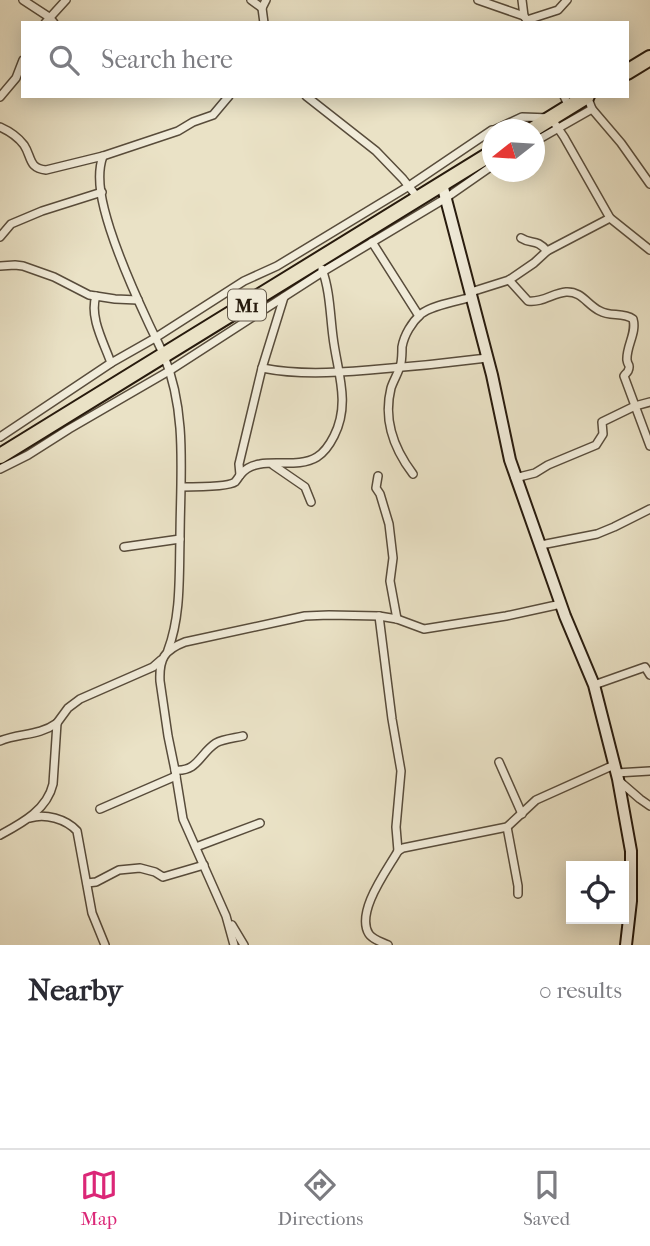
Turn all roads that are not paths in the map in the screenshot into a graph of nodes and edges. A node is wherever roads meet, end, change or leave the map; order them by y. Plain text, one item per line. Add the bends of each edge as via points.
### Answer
1 (23, 0) edge
2 (66, 0) edge
3 (251, 0) edge
4 (266, 0) edge
5 (478, 0) edge
6 (522, 0) edge
7 (567, 0) edge
8 (262, 8) junction
9 (527, 20) edge
10 (49, 21) edge
11 (264, 21) edge
12 (650, 58) edge
13 (21, 65) edge
14 (629, 71) edge
15 (0, 97) edge
16 (227, 98) edge
17 (309, 98) edge
18 (589, 100) edge
19 (567, 102) edge
20 (545, 122) edge
21 (554, 124) junction
22 (545, 126) edge
23 (0, 127) edge
24 (545, 132) edge
25 (482, 137) edge
26 (103, 156) junction
27 (482, 161) edge
28 (482, 171) edge
29 (650, 184) edge
30 (408, 186) junction
31 (444, 191) junction
32 (102, 192) junction
33 (418, 199) junction
34 (610, 218) junction
35 (0, 237) edge
36 (521, 237) dead end
37 (372, 242) junction
38 (650, 250) edge
39 (547, 251) junction
40 (0, 266) edge
41 (321, 266) junction
42 (288, 279) junction
43 (509, 280) junction
44 (472, 294) junction
45 (96, 296) junction
46 (285, 296) junction
47 (138, 300) junction
48 (419, 316) junction
49 (155, 338) junction
50 (164, 356) junction
51 (488, 358) junction
52 (111, 363) junction
53 (262, 368) junction
54 (400, 368) junction
55 (169, 371) junction
56 (340, 372) junction
57 (650, 402) edge
58 (635, 406) junction
59 (0, 438) edge
60 (650, 446) edge
61 (0, 456) edge
62 (272, 464) junction
63 (0, 469) edge
64 (413, 474) dead end
65 (240, 475) junction
66 (378, 476) dead end
67 (515, 478) junction
68 (182, 488) junction
69 (311, 502) dead end
70 (650, 509) edge
71 (180, 539) junction
72 (541, 545) junction
73 (124, 547) dead end
74 (561, 604) junction
75 (379, 616) junction
76 (397, 619) junction
77 (168, 650) junction
78 (161, 660) junction
79 (650, 675) edge
80 (594, 685) junction
81 (57, 723) junction
82 (243, 736) dead end
83 (0, 741) edge
84 (499, 762) dead end
85 (650, 771) edge
86 (616, 772) junction
87 (176, 773) junction
88 (650, 806) edge
89 (100, 809) dead end
90 (522, 814) junction
91 (29, 818) junction
92 (260, 823) dead end
93 (507, 827) junction
94 (0, 835) edge
95 (195, 847) junction
96 (398, 851) junction
97 (204, 865) junction
98 (629, 876) edge
99 (87, 883) junction
100 (518, 894) dead end
101 (226, 916) junction
102 (626, 924) edge
103 (105, 945) edge
104 (234, 945) edge
105 (244, 945) edge
106 (388, 945) edge
107 (626, 945) edge

1 - 10 street
2 - 10 street
3 - 8 street
4 - 8 street
5 - 9 street
6 - 9 street
7 - 9 street via 558,10
8 - 11 street
12 - 14 highway
13 - 15 street
16 - 26 street via 213,115
17 - 30 street via 376,151
18 - 19 highway
18 - 21 street
18 - 29 street
19 - 21 highway
20 - 21 street
21 - 22 highway
21 - 24 street
21 - 34 street
23 - 26 street via 20,141 33,165 41,170
25 - 30 street
26 - 32 street
27 - 31 highway, M1
28 - 31 street
30 - 33 street
30 - 49 street
31 - 33 highway, M1
31 - 37 street
31 - 44 street
32 - 35 street via 11,224
32 - 47 street via 115,245
33 - 41 highway, M1
34 - 38 street
34 - 39 street
36 - 39 street
37 - 41 street
37 - 48 street
39 - 43 street
40 - 45 street via 23,266
41 - 42 highway, M1
41 - 46 street
41 - 56 street
42 - 46 street
42 - 50 highway, M1
43 - 44 street
43 - 58 street via 528,300 571,292 601,312 633,319 624,376
44 - 48 street
44 - 51 street
45 - 47 street
45 - 52 street via 96,319
46 - 53 street
46 - 55 street
47 - 49 street
48 - 54 street via 402,343
49 - 50 street
49 - 52 street
50 - 55 street
50 - 61 highway, M1
51 - 54 street
51 - 67 street
52 - 59 street
53 - 56 street
53 - 65 street
54 - 56 street
54 - 64 street via 388,415 395,445
55 - 63 street
55 - 68 street via 178,405
56 - 62 street via 341,417 328,446 307,461
57 - 58 street
58 - 60 street
58 - 67 street via 601,422 603,434 596,445
62 - 65 street via 259,464
62 - 69 street via 305,487
65 - 68 street via 229,484
66 - 76 street via 376,488 390,535 390,581
67 - 72 street
68 - 71 street
70 - 72 street via 597,534
71 - 73 street
71 - 77 street via 179,594
72 - 74 street
74 - 76 street via 435,629
74 - 80 street
75 - 76 street
75 - 77 street via 304,616 185,642
75 - 96 street via 401,771
77 - 78 street
78 - 81 street via 80,699
78 - 87 street via 160,681
79 - 80 street via 645,667
80 - 86 street
81 - 83 street via 33,735
81 - 91 street via 51,791
82 - 87 street via 216,743 194,765
84 - 90 street
85 - 86 street
86 - 88 street
86 - 90 street via 536,800
86 - 98 street via 631,851
87 - 89 street
87 - 95 street via 183,819
90 - 93 street
91 - 94 street
91 - 99 street via 55,819 77,831
92 - 95 street
93 - 96 street
93 - 100 street
95 - 97 street
96 - 106 street via 367,911 369,934
97 - 99 street via 163,877 140,868 119,870
97 - 101 street
99 - 103 street via 92,914
101 - 104 street
101 - 105 street
102 - 107 street

